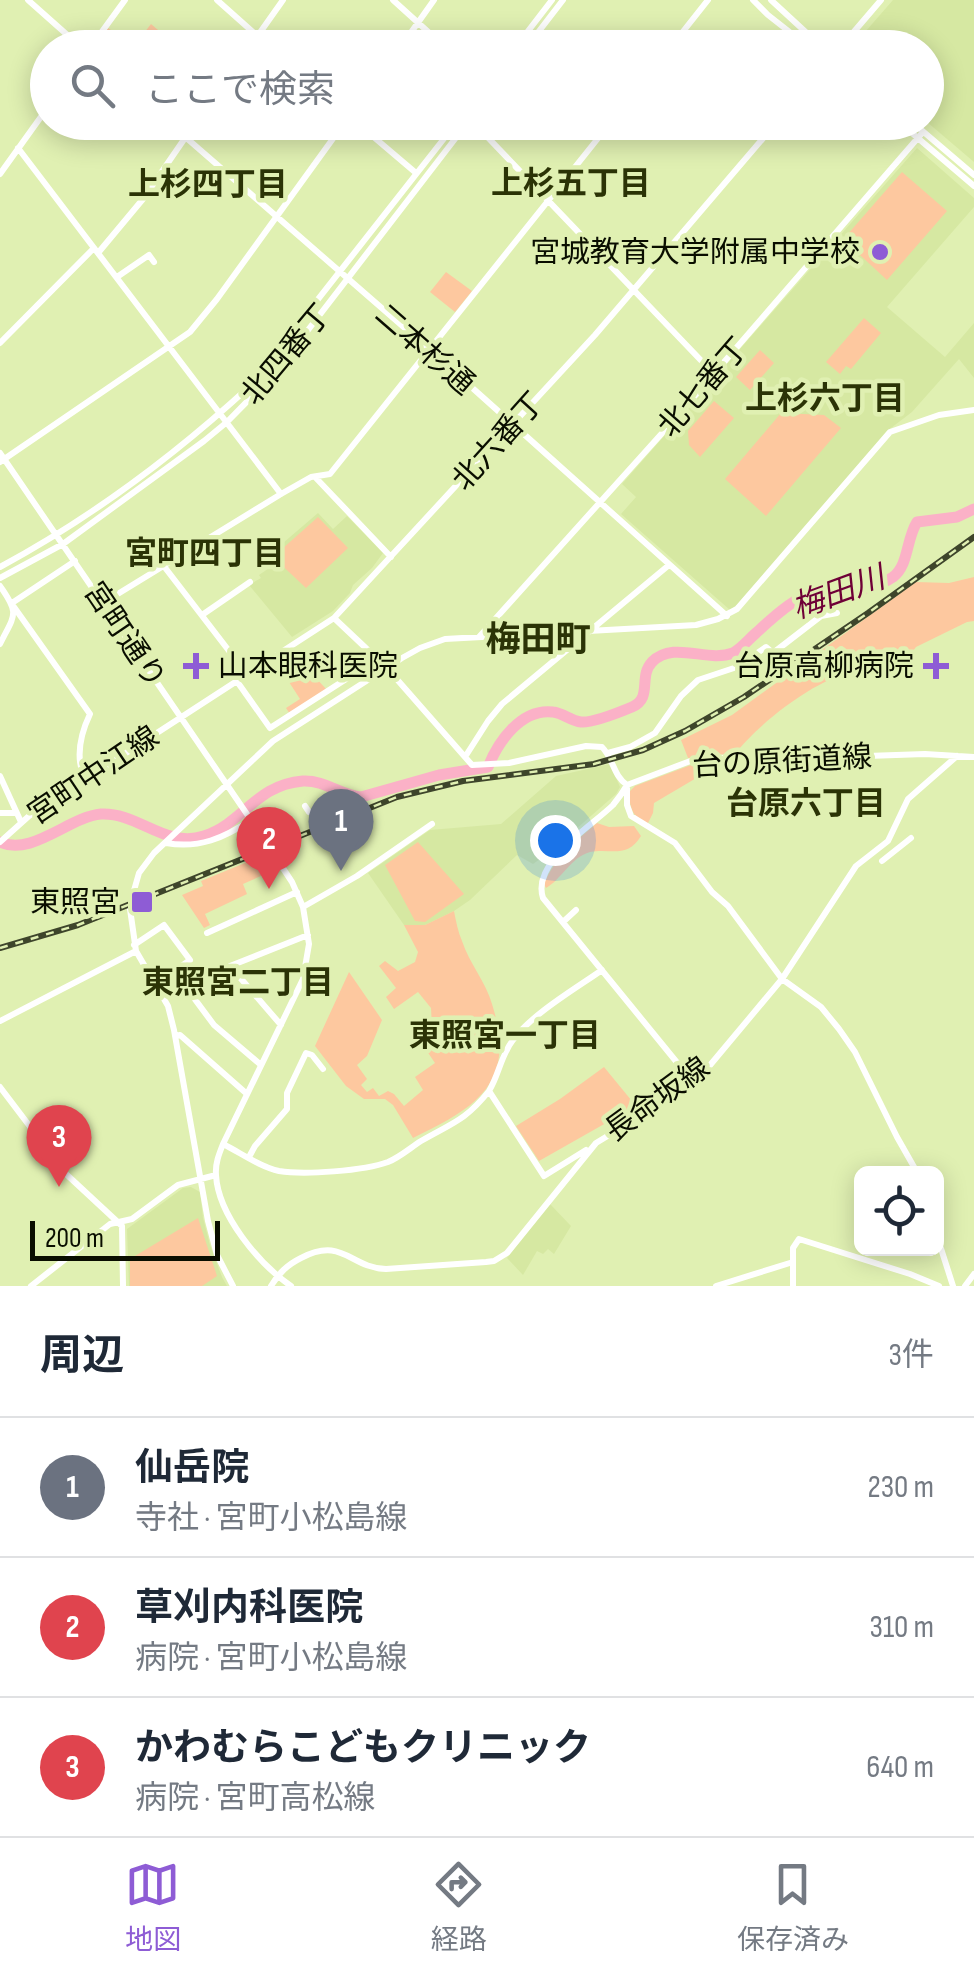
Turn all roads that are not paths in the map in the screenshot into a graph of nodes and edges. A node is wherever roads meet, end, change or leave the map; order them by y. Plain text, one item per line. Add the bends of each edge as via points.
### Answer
1 (28, 0) edge
2 (124, 0) edge
3 (217, 0) edge
4 (283, 0) edge
5 (393, 0) edge
6 (434, 0) edge
7 (552, 0) edge
8 (563, 0) edge
9 (708, 0) edge
10 (754, 0) edge
11 (771, 0) edge
12 (881, 0) edge
13 (418, 22) junction
14 (62, 30) edge
15 (103, 30) edge
16 (251, 30) edge
17 (262, 30) edge
18 (412, 30) edge
19 (427, 30) edge
20 (529, 30) edge
21 (540, 30) edge
22 (684, 30) edge
23 (787, 30) edge
24 (804, 30) edge
25 (855, 30) edge
26 (30, 132) edge
27 (184, 140) edge
28 (187, 140) edge
29 (332, 140) edge
30 (377, 140) edge
31 (445, 140) edge
32 (454, 140) edge
33 (488, 140) edge
34 (597, 140) edge
35 (762, 140) edge
36 (916, 140) edge
37 (925, 140) edge
38 (927, 140) edge
39 (18, 148) junction
40 (0, 174) edge
41 (974, 175) edge
42 (420, 177) junction
43 (974, 186) edge
44 (548, 201) junction
45 (275, 218) junction
46 (96, 251) junction
47 (154, 262) dead end
48 (339, 273) junction
49 (117, 277) junction
50 (347, 280) junction
51 (634, 289) junction
52 (0, 343) edge
53 (170, 347) junction
54 (430, 350) junction
55 (714, 374) junction
56 (974, 410) edge
57 (220, 413) junction
58 (227, 422) junction
59 (512, 426) junction
60 (2, 458) edge
61 (315, 477) junction
62 (281, 494) junction
63 (600, 504) junction
64 (58, 536) junction
65 (63, 544) junction
66 (391, 558) junction
67 (75, 561) junction
68 (163, 565) junction
69 (669, 565) junction
70 (0, 567) edge
71 (0, 578) edge
72 (250, 582) dead end
73 (0, 586) edge
74 (104, 603) junction
75 (13, 605) junction
76 (837, 613) dead end
77 (201, 616) junction
78 (726, 616) junction
79 (334, 618) junction
80 (590, 632) junction
81 (478, 638) junction
82 (0, 644) edge
83 (374, 657) junction
84 (387, 668) junction
85 (246, 674) junction
86 (236, 680) junction
87 (181, 716) junction
88 (608, 753) junction
89 (465, 756) junction
90 (957, 756) junction
91 (974, 757) edge
92 (0, 776) edge
93 (85, 780) junction
94 (226, 784) junction
95 (627, 785) junction
96 (0, 812) edge
97 (16, 813) junction
98 (250, 819) junction
99 (21, 822) junction
100 (432, 824) dead end
101 (911, 838) dead end
102 (0, 842) edge
103 (166, 842) junction
104 (888, 842) junction
105 (895, 851) junction
106 (882, 861) dead end
107 (297, 892) junction
108 (303, 907) junction
109 (576, 910) dead end
110 (563, 922) junction
111 (207, 933) dead end
112 (308, 935) junction
113 (135, 948) junction
114 (602, 970) junction
115 (782, 980) junction
116 (156, 984) junction
117 (188, 990) dead end
118 (0, 1020) edge
119 (281, 1025) junction
120 (175, 1036) junction
121 (261, 1065) junction
122 (323, 1069) dead end
123 (690, 1083) junction
124 (489, 1092) junction
125 (2, 1093) edge
126 (246, 1094) junction
127 (222, 1144) junction
128 (596, 1144) junction
129 (249, 1157) junction
130 (914, 1166) edge
131 (216, 1176) junction
132 (200, 1178) junction
133 (118, 1222) junction
134 (943, 1256) edge
135 (793, 1262) junction
136 (974, 1274) edge
137 (277, 1276) junction
138 (32, 1286) edge
139 (122, 1286) edge
140 (233, 1286) edge
141 (271, 1286) edge
142 (290, 1286) edge
143 (716, 1286) edge
144 (794, 1286) edge
145 (940, 1286) edge
146 (952, 1286) edge
147 (965, 1286) edge

1 - 14 street
2 - 15 street
3 - 16 street
4 - 17 street
5 - 13 street
6 - 13 street
7 - 20 street
8 - 21 street
9 - 22 street
10 - 23 street
11 - 24 street
12 - 25 street
13 - 18 street
13 - 19 street
26 - 39 street
27 - 46 street
28 - 45 street, 二本杉通
29 - 45 street
30 - 42 street
31 - 42 street, 北四番丁
32 - 42 street, 北四番丁
33 - 44 street
34 - 44 street
35 - 51 street, 北六番丁
36 - 55 street, 北七番丁
37 - 43 street
38 - 41 street
39 - 40 street
39 - 46 street
42 - 48 street, 北四番丁
42 - 50 street, 北四番丁
44 - 51 street
44 - 54 street
45 - 48 street, 二本杉通
45 - 53 street via 198,324
46 - 49 street
46 - 52 street
47 - 49 street via 149,255
48 - 50 street, 二本杉通
48 - 57 street, 北四番丁 via 266,368
49 - 53 street
50 - 54 street, 二本杉通
50 - 58 street, 北四番丁
51 - 55 street
51 - 59 street, 北六番丁
53 - 57 street
53 - 60 street
54 - 59 street, 二本杉通
54 - 61 street via 344,459 330,474
55 - 63 street, 北七番丁
56 - 78 street via 890,432
57 - 58 street
57 - 64 street, 北四番丁
58 - 62 street
58 - 65 street, 北四番丁
59 - 63 street, 二本杉通
59 - 66 street, 北六番丁
60 - 64 street, 宮町通り
61 - 62 street
61 - 66 street
62 - 68 street
63 - 69 street, 二本杉通
63 - 81 street, 北七番丁
64 - 65 street, 宮町通り
64 - 70 street, 北四番丁
65 - 67 street, 宮町通り
65 - 71 street, 北四番丁
66 - 79 street, 北六番丁
67 - 74 street, 宮町通り
67 - 75 street
68 - 74 street
68 - 77 street
69 - 78 street, 二本杉通
69 - 80 street
72 - 77 street
73 - 75 street
74 - 87 street, 宮町通り
75 - 82 street
75 - 93 street via 90,714 79,758
76 - 88 street via 821,616 773,653 766,647 737,667 698,680 655,733
77 - 85 street
78 - 80 street via 696,625
79 - 83 street
79 - 85 street, 北六番丁
80 - 81 street
80 - 89 street via 502,704
81 - 84 street via 445,639
83 - 84 street
83 - 86 street via 270,728
84 - 89 street
84 - 94 street via 273,741
85 - 86 street, 北六番丁
86 - 87 street, 北六番丁
87 - 93 street, 宮町中江線
87 - 94 street, 宮町通り
88 - 89 street via 586,746 509,764 472,765
88 - 95 street
90 - 91 street, 台の原街道線
90 - 95 street, 台の原街道線 via 714,758
90 - 104 street, 長命坂線 via 908,799
92 - 97 street
93 - 99 street, 宮町中江線
94 - 98 street, 宮町通り
94 - 103 street
95 - 110 street via 542,879 543,898
95 - 115 street via 631,816 675,843
96 - 97 street
97 - 99 street
98 - 103 street via 206,843
98 - 107 street, 宮町通り
99 - 102 street, 宮町中江線
100 - 108 street
101 - 105 street
103 - 113 street via 132,892
104 - 105 street
104 - 115 street, 長命坂線 via 856,866
105 - 106 street
107 - 108 street, 宮町通り
107 - 111 street
108 - 112 street, 宮町通り
109 - 110 street
110 - 114 street
112 - 119 street, 宮町通り via 306,971
112 - 119 street via 230,966
113 - 116 street
113 - 116 street via 164,925 190,960
113 - 118 street
114 - 123 street
114 - 124 street via 519,1033
115 - 123 street, 長命坂線
115 - 130 street via 821,1007 847,1040
116 - 120 street
117 - 121 street via 214,1025
119 - 121 street, 宮町通り
120 - 126 street
120 - 132 street
121 - 126 street, 宮町通り
122 - 129 street via 306,1053 287,1093 287,1109
123 - 128 street, 長命坂線
124 - 128 street via 544,1176
124 - 129 street via 456,1123 390,1161 322,1172 276,1170
125 - 133 street via 66,1174
126 - 127 street, 宮町通り
127 - 129 street
127 - 131 street, 宮町通り
128 - 137 street, 長命坂線 via 494,1261 376,1269 332,1250 315,1250
131 - 132 street
131 - 137 street via 234,1222
132 - 133 street
132 - 140 street via 217,1255
133 - 138 street
133 - 139 street
134 - 146 street
135 - 143 street
135 - 144 street
135 - 145 street via 799,1240
136 - 147 street
137 - 141 street
137 - 142 street

